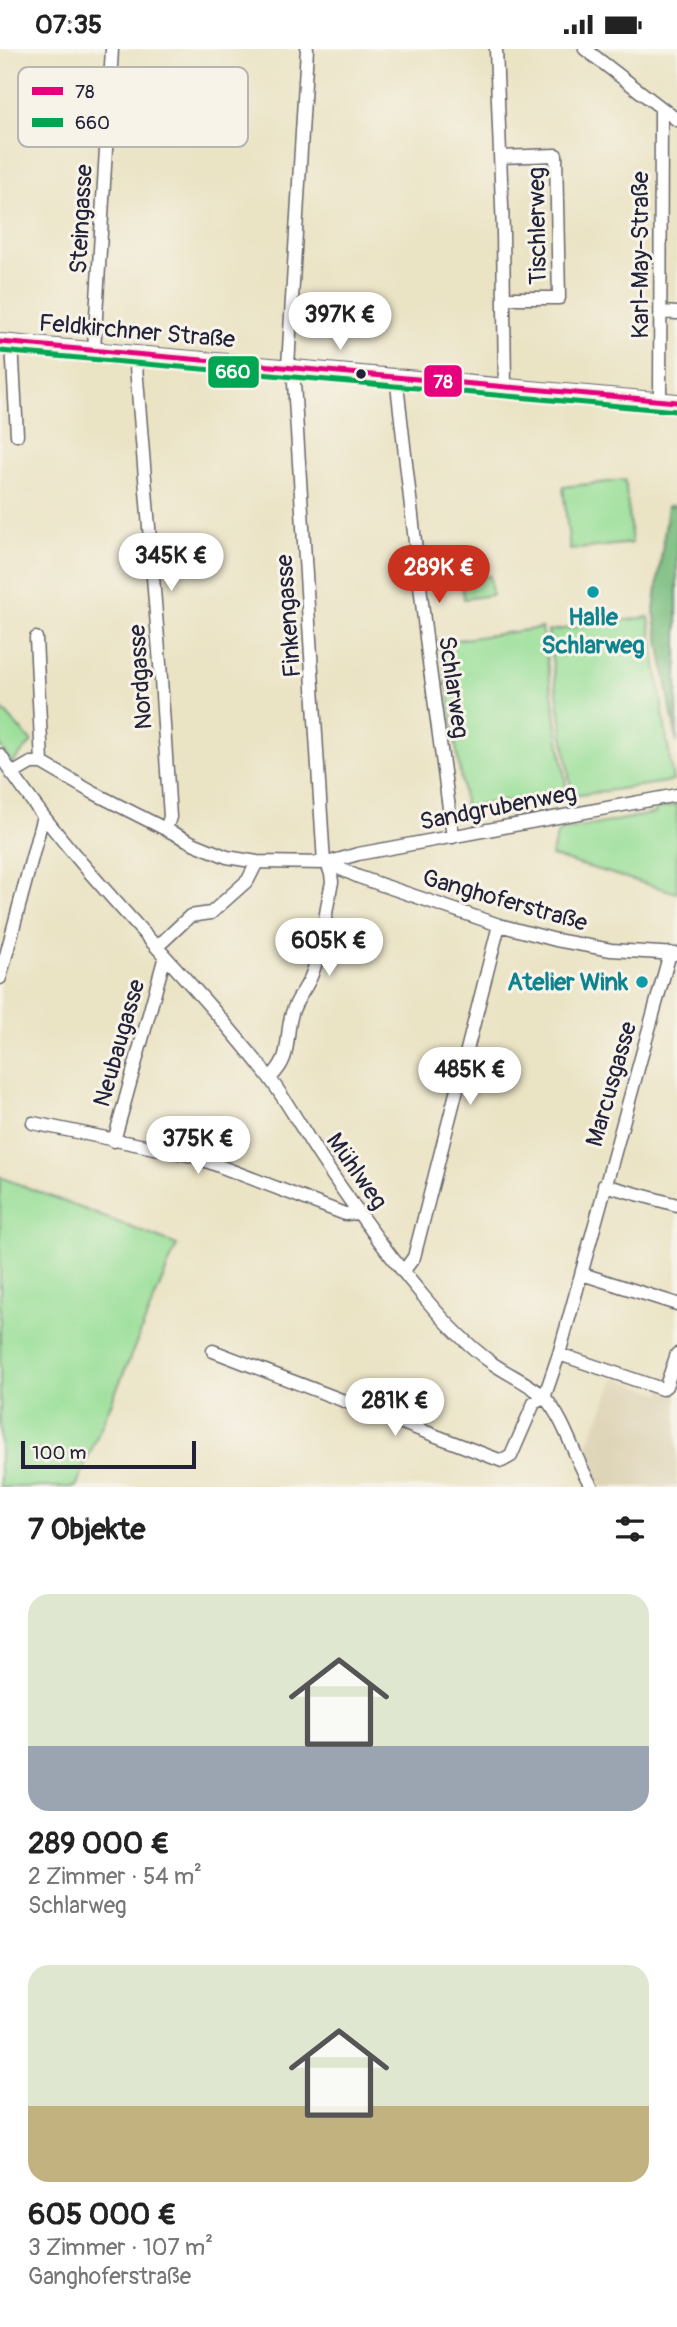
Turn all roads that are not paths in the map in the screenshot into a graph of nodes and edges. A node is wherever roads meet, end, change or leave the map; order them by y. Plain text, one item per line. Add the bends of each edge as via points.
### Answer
1 (112, 49) edge
2 (307, 49) edge
3 (496, 49) edge
4 (586, 49) edge
5 (111, 67) edge
6 (661, 109) junction
7 (677, 120) edge
8 (106, 147) edge
9 (500, 157) junction
10 (504, 298) junction
11 (661, 311) junction
12 (677, 313) edge
13 (6, 342) edge
14 (94, 350) junction
15 (135, 354) junction
16 (291, 366) junction
17 (396, 376) junction
18 (505, 386) junction
19 (660, 401) junction
20 (677, 402) edge
21 (17, 435) dead end
22 (36, 638) dead end
23 (0, 755) edge
24 (42, 764) junction
25 (12, 774) junction
26 (677, 795) edge
27 (43, 815) junction
28 (166, 829) junction
29 (453, 837) junction
30 (257, 862) junction
31 (325, 863) junction
32 (499, 925) junction
33 (161, 952) junction
34 (673, 954) edge
35 (0, 978) edge
36 (270, 1078) junction
37 (33, 1123) dead end
38 (114, 1141) junction
39 (604, 1185) junction
40 (677, 1205) edge
41 (359, 1213) junction
42 (403, 1272) junction
43 (582, 1273) junction
44 (677, 1304) edge
45 (213, 1351) dead end
46 (559, 1354) junction
47 (677, 1354) edge
48 (544, 1398) junction
49 (592, 1487) edge

1 - 5 street, Steingasse
2 - 16 street, Finkengasse
3 - 9 street, Tischlerweg
4 - 6 street
6 - 7 street
6 - 11 street, Karl-May-Straße
8 - 14 street, Steingasse
9 - 10 street, Tischlerweg
9 - 10 street, Tischlerweg via 556,155 559,298
10 - 18 street, Tischlerweg
11 - 12 street
11 - 19 street, Karl-May-Straße
13 - 14 street, Feldkirchner Straße
13 - 21 street, Feldkirchner Straße
14 - 15 street, Feldkirchner Straße
15 - 16 street, Feldkirchner Straße
15 - 28 street, Nordgasse via 163,706 170,817
16 - 17 street, Feldkirchner Straße
16 - 31 street, Finkengasse
17 - 18 street, Feldkirchner Straße
17 - 29 street, Schlarweg
18 - 19 street, Feldkirchner Straße
19 - 20 street, Feldkirchner Straße
22 - 24 street
23 - 25 street, Mühlweg
24 - 25 street via 31,763
24 - 28 street, Ganghoferstraße
25 - 27 street, Mühlweg
26 - 29 street, Sandgrubenweg
27 - 33 street, Mühlweg
27 - 35 street
28 - 30 street, Ganghoferstraße via 228,857
29 - 31 street, Sandgrubenweg
30 - 31 street, Ganghoferstraße
30 - 33 street via 248,880 211,913 190,916
31 - 32 street, Ganghoferstraße
31 - 36 street via 332,883 316,960 293,1010 281,1069
32 - 34 street, Ganghoferstraße via 598,948
32 - 42 street via 414,1257
33 - 36 street, Mühlweg
33 - 38 street, Neubaugasse
34 - 39 street, Marcusgasse
36 - 41 street, Mühlweg
37 - 38 street
38 - 41 street via 192,1156 345,1214
39 - 40 street, Marcusgasse
39 - 43 street, Marcusgasse
41 - 42 street, Mühlweg
42 - 48 street, Mühlweg via 462,1338
43 - 44 street
43 - 46 street, Marcusgasse
45 - 48 street, Marcusgasse via 502,1461 511,1456 534,1403
46 - 47 street via 662,1389
46 - 48 street, Marcusgasse
48 - 49 street

